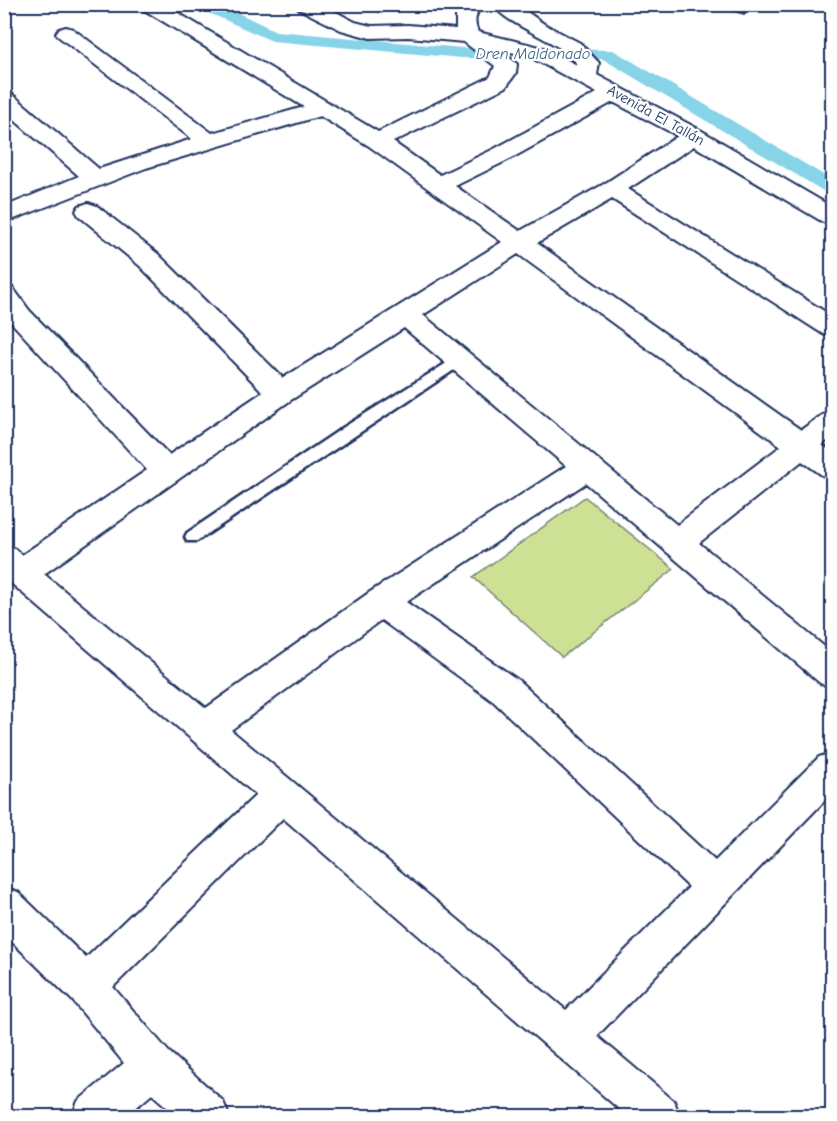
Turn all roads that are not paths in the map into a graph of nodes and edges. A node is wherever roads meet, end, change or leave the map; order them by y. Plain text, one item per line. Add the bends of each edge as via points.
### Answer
1 (148, 4) edge
2 (304, 4) edge
3 (502, 4) edge
4 (467, 6) edge
5 (66, 33) dead end
6 (469, 36) junction
7 (586, 77) junction
8 (615, 92) junction
9 (4, 99) edge
10 (323, 108) junction
11 (694, 136) junction
12 (208, 141) junction
13 (377, 141) junction
14 (96, 178) junction
15 (438, 185) junction
16 (612, 189) junction
17 (88, 211) dead end
18 (4, 216) edge
19 (832, 217) edge
20 (520, 242) junction
21 (4, 294) edge
22 (406, 315) junction
23 (832, 328) edge
24 (458, 361) junction
25 (281, 393) junction
26 (832, 422) edge
27 (802, 445) junction
28 (832, 467) edge
29 (586, 468) junction
30 (167, 472) junction
31 (192, 537) dead end
32 (677, 542) junction
33 (13, 566) edge
34 (381, 602) junction
35 (832, 673) edge
36 (206, 728) junction
37 (832, 769) edge
38 (282, 794) junction
39 (716, 887) junction
40 (4, 906) edge
41 (86, 986) junction
42 (567, 1038) junction
43 (153, 1066) junction
44 (93, 1116) edge
45 (208, 1116) edge
46 (659, 1116) edge

1 - 10 street
2 - 6 street, Avenida El Tallán via 348,26 370,32
3 - 7 street via 582,53 588,63
4 - 6 street
5 - 12 street
6 - 7 street, Avenida El Tallán via 537,52
6 - 13 street via 506,64 498,82
7 - 8 street, Avenida El Tallán
8 - 11 street, Avenida El Tallán
8 - 15 street
9 - 14 street
10 - 12 street
10 - 13 street
11 - 16 street
11 - 19 street, Avenida El Tallán
12 - 14 street
13 - 15 street
14 - 18 street
15 - 20 street
16 - 20 street
16 - 23 street
17 - 25 street via 149,260
20 - 22 street
20 - 27 street
21 - 30 street via 20,316
22 - 24 street
22 - 25 street
24 - 29 street
24 - 31 lane
25 - 30 street
26 - 27 street
27 - 28 street
27 - 32 street
29 - 32 street
29 - 34 street
30 - 33 street
32 - 35 street
33 - 36 street
34 - 36 street
34 - 39 street via 506,691
36 - 38 street
37 - 39 street
38 - 41 street
38 - 42 street
39 - 42 street
40 - 41 street
41 - 43 street
42 - 46 street
43 - 44 street
43 - 45 street

